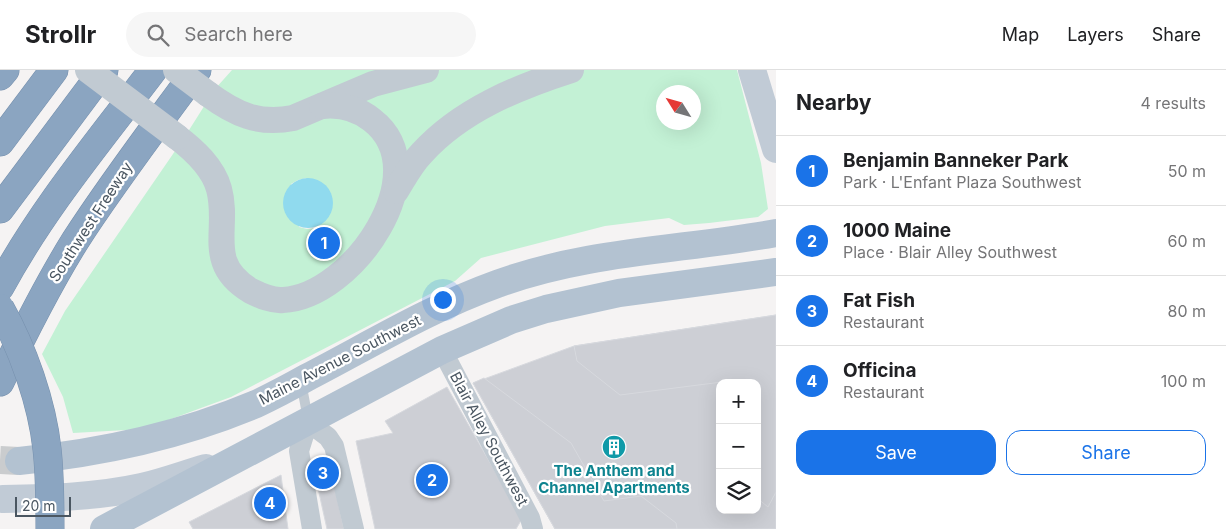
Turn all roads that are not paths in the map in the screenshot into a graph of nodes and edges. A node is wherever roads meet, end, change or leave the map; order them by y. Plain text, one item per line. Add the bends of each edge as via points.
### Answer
1 (5, 70) edge
2 (40, 70) edge
3 (54, 70) edge
4 (88, 70) edge
5 (104, 70) edge
6 (153, 70) edge
7 (176, 70) edge
8 (197, 70) edge
9 (426, 70) edge
10 (572, 70) edge
11 (752, 70) edge
12 (0, 76) edge
13 (210, 82) edge
14 (322, 106) junction
15 (0, 112) edge
16 (0, 142) edge
17 (141, 147) junction
18 (776, 149) edge
19 (390, 203) junction
20 (0, 209) edge
21 (776, 233) edge
22 (776, 272) edge
23 (0, 287) edge
24 (0, 308) edge
25 (442, 350) junction
26 (301, 381) junction
27 (0, 382) edge
28 (308, 422) junction
29 (246, 455) junction
30 (19, 461) tunnel mouth
31 (3, 498) dead end
32 (50, 529) edge
33 (104, 529) edge
34 (312, 529) edge
35 (354, 529) edge
36 (533, 529) edge

1 - 12 highway
2 - 15 highway
3 - 16 highway
4 - 19 street, bridge via 177,136 208,167 219,189 222,254 230,272 247,289 282,301 306,296 331,282 366,247
5 - 20 highway
6 - 23 highway via 36,227
7 - 13 street, bridge
8 - 17 highway, Southwest Freeway
9 - 14 street via 373,84
10 - 19 street via 512,92 453,125 421,153
11 - 18 main road
13 - 14 street via 245,116 268,121 293,118
13 - 17 highway
14 - 19 street via 349,108 369,117 385,132 395,153 396,164
17 - 27 highway, Southwest Freeway via 74,243
21 - 26 main road, Maine Avenue Southwest via 593,258 528,274 462,298
22 - 25 main road via 581,300 511,320
24 - 32 highway, bridge via 15,338 41,417 48,463
25 - 28 main road
25 - 36 street, Blair Alley Southwest
26 - 28 lane
26 - 30 main road, Maine Avenue Southwest via 258,403 156,439
28 - 29 main road
28 - 34 street via 299,451
28 - 35 street via 328,437 334,446
29 - 31 main road via 134,488 73,496
29 - 33 main road

